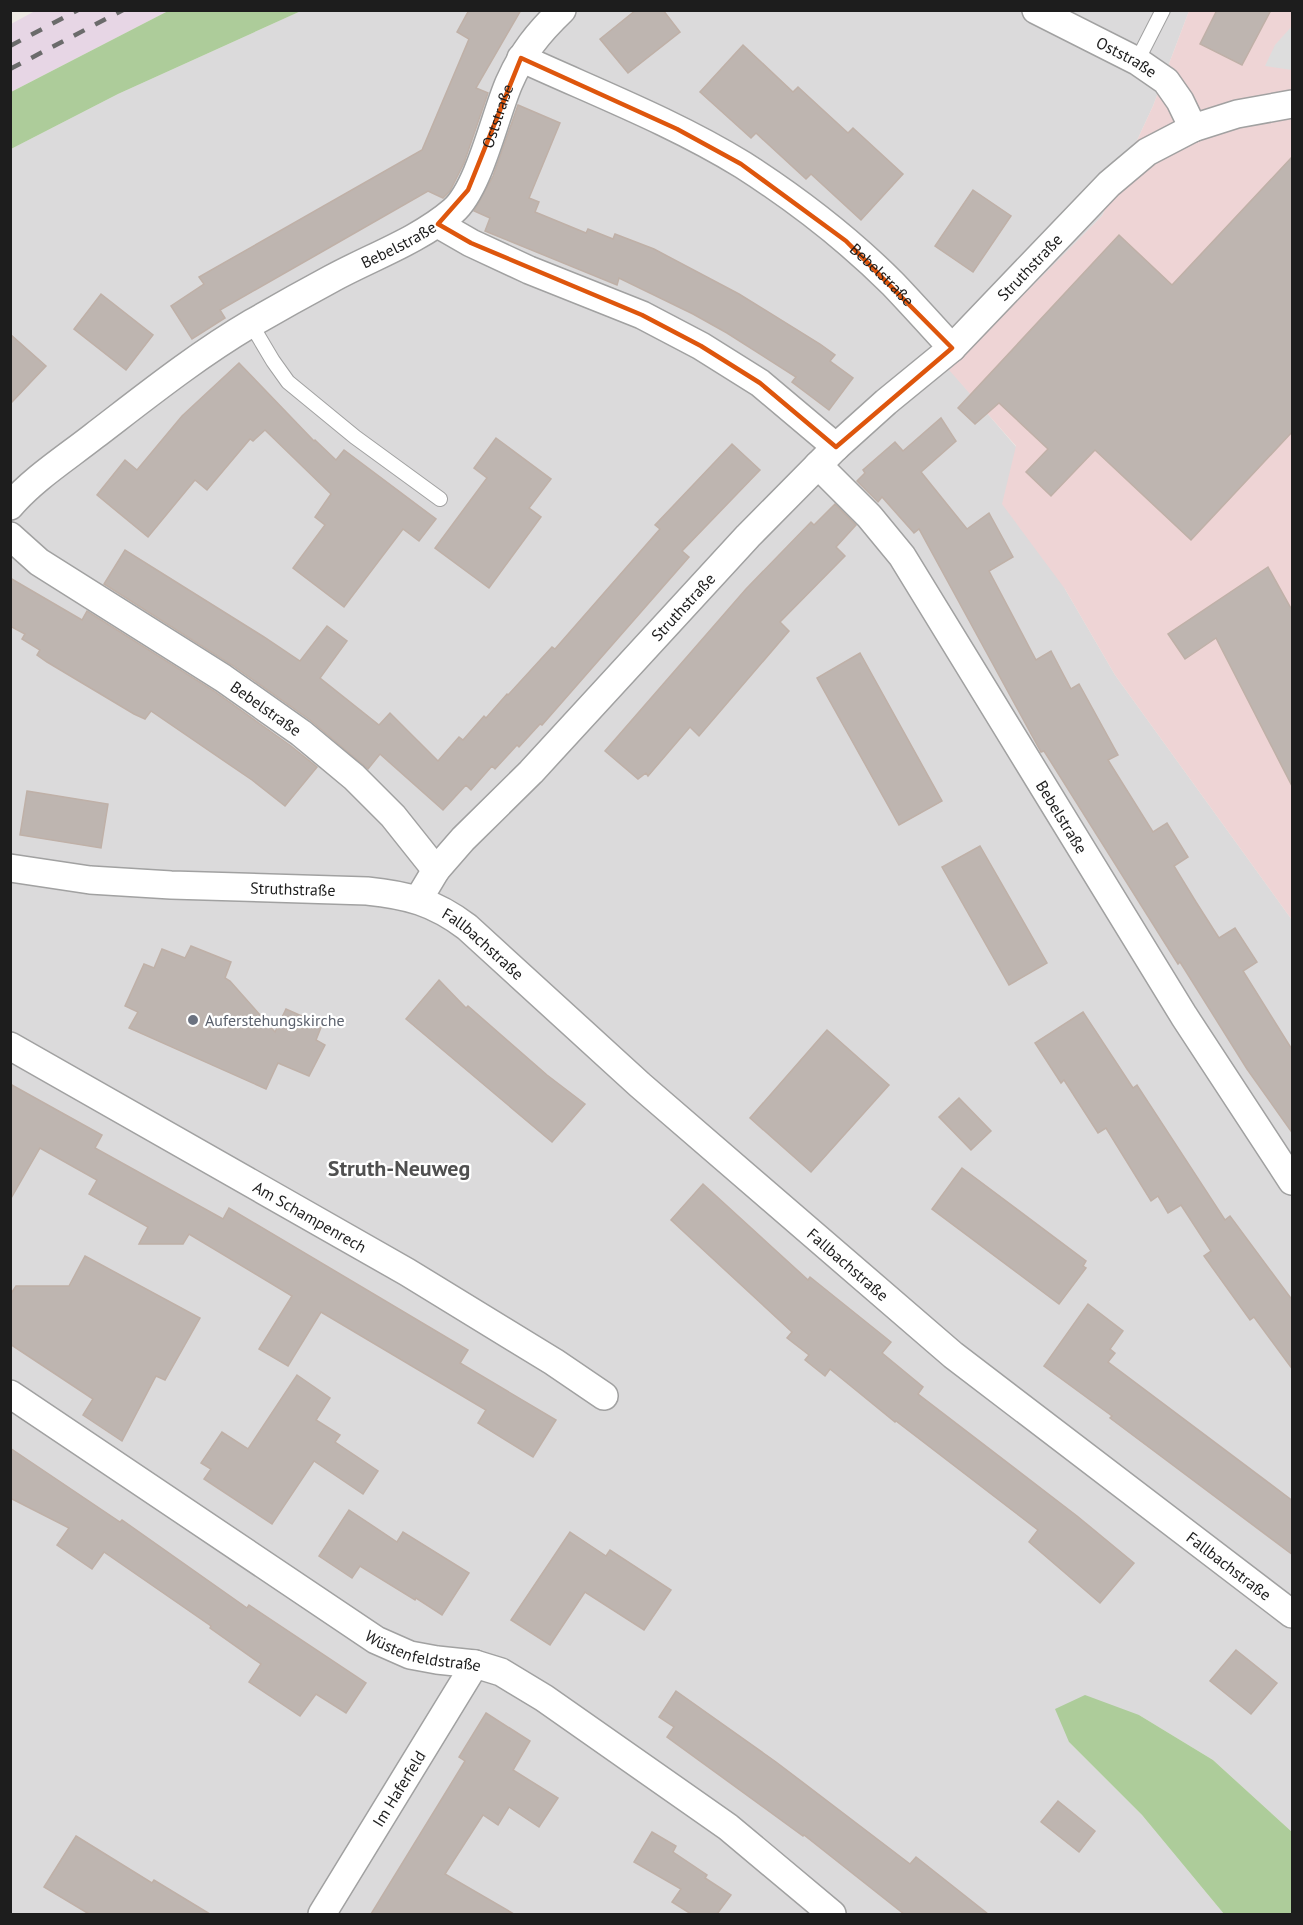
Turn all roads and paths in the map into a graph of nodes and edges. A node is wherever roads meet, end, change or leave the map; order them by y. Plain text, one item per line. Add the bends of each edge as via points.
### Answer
1 (562, 10) edge
2 (1036, 10) edge
3 (1163, 10) edge
4 (521, 58) junction
5 (1137, 61) junction
6 (1293, 104) edge
7 (1193, 128) junction
8 (438, 224) junction
9 (251, 324) junction
10 (952, 348) junction
11 (827, 456) junction
12 (440, 499) dead end
13 (10, 506) edge
14 (10, 536) edge
15 (10, 868) edge
16 (436, 870) junction
17 (418, 900) junction
18 (10, 1046) edge
19 (1293, 1181) edge
20 (10, 1394) edge
21 (604, 1396) dead end
22 (1293, 1614) edge
23 (475, 1664) junction
24 (322, 1914) edge
25 (832, 1914) edge

1 - 4 street, Oststraße
2 - 5 street, Oststraße
3 - 5 lane
4 - 8 street, Oststraße via 468,190
4 - 10 street, Bebelstraße via 677,129 741,164 846,242 892,283
5 - 7 street, Oststraße via 1166,81
6 - 7 street, Struthstraße via 1237,114
7 - 10 street, Struthstraße via 1148,152 1109,184
8 - 9 street, Bebelstraße
8 - 11 street, Bebelstraße via 529,270 642,315 701,346 760,383
9 - 12 lane via 288,382
9 - 13 street, Bebelstraße via 184,368 20,494
10 - 11 street, Struthstraße
11 - 16 street, Struthstraße
11 - 19 street, Bebelstraße via 902,556 1184,1016
14 - 16 street, Bebelstraße via 39,562 223,678 301,733 393,816
15 - 17 street, Struthstraße via 90,880 367,891
16 - 17 street, Struthstraße
17 - 22 street, Fallbachstraße via 447,911 467,927 640,1085 953,1355
18 - 21 street, Am Schampenrech via 406,1272
20 - 23 street, Wüstenfeldstraße via 376,1640 410,1655
23 - 24 street, Im Haferfeld
23 - 25 street, Wüstenfeldstraße via 501,1672 544,1698 634,1761 728,1827

